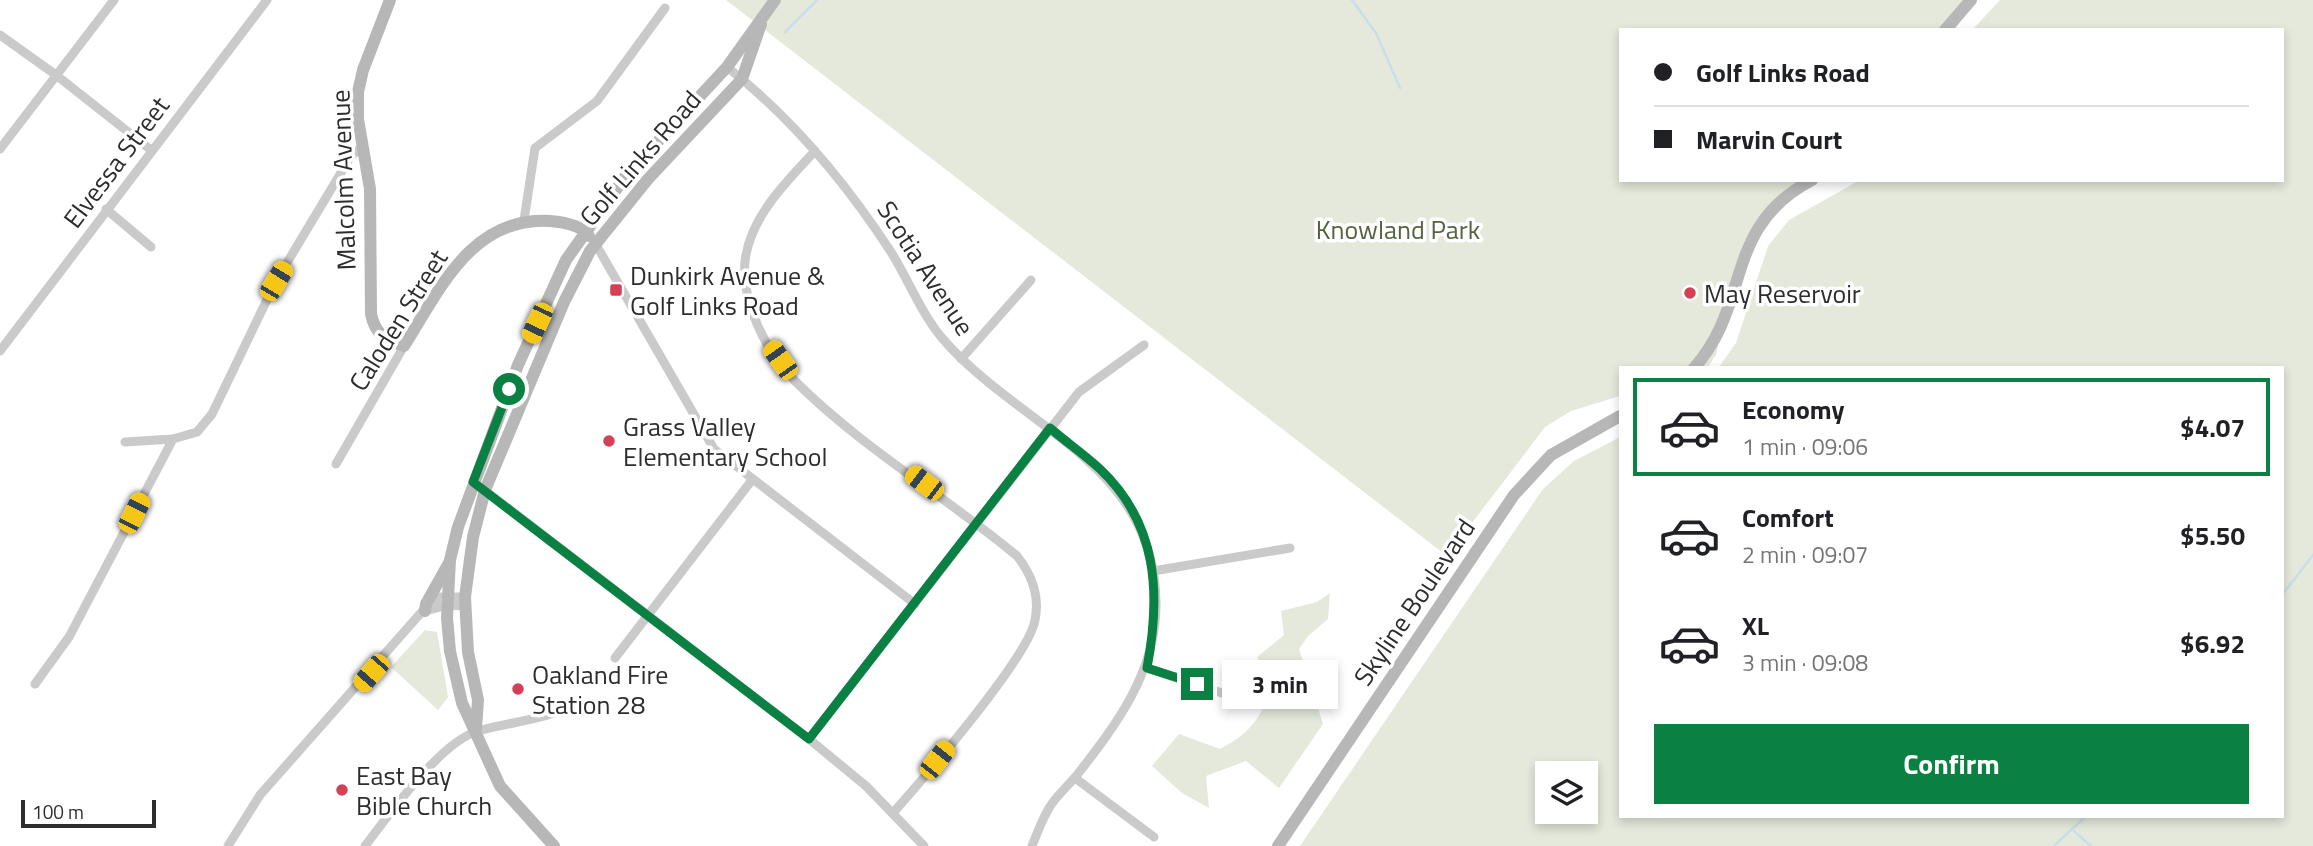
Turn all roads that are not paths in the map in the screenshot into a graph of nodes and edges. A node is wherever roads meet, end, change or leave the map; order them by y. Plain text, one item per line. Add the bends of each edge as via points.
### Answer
1 (114, 0) edge
2 (267, 0) edge
3 (390, 0) edge
4 (775, 0) edge
5 (1971, 0) edge
6 (665, 8) dead end
7 (765, 14) junction
8 (1947, 28) edge
9 (0, 35) edge
10 (727, 67) junction
11 (56, 75) junction
12 (742, 79) junction
13 (362, 147) junction
14 (0, 149) edge
15 (151, 150) junction
16 (815, 151) junction
17 (1809, 182) edge
18 (106, 209) junction
19 (524, 220) junction
20 (585, 231) junction
21 (596, 243) junction
22 (151, 247) dead end
23 (1031, 280) dead end
24 (1144, 345) dead end
25 (404, 346) junction
26 (0, 351) edge
27 (961, 359) junction
28 (1695, 366) edge
29 (1619, 417) edge
30 (1050, 428) junction
31 (173, 439) junction
32 (125, 442) dead end
33 (336, 464) dead end
34 (752, 480) junction
35 (473, 482) junction
36 (485, 490) junction
37 (978, 523) junction
38 (1290, 548) dead end
39 (450, 560) junction
40 (1153, 571) junction
41 (448, 601) junction
42 (465, 602) junction
43 (915, 604) junction
44 (425, 611) junction
45 (647, 615) junction
46 (615, 657) dead end
47 (1147, 668) junction
48 (35, 684) dead end
49 (1222, 693) dead end
50 (581, 701) dead end
51 (476, 732) junction
52 (809, 739) junction
53 (1075, 778) junction
54 (893, 813) junction
55 (1154, 837) dead end
56 (228, 846) edge
57 (365, 846) edge
58 (554, 846) edge
59 (924, 846) edge
60 (1032, 846) edge
61 (1278, 846) edge

1 - 11 street
2 - 15 street, Elvessa Street
3 - 13 main road, Malcolm Avenue via 358,92
4 - 7 main road, Golf Links Road
5 - 8 main road
6 - 19 street via 597,101 535,148
7 - 10 main road, Golf Links Road
7 - 12 main road, Golf Links Road
9 - 11 street
10 - 12 street, Scotia Avenue
10 - 20 main road, Golf Links Road via 625,177
11 - 14 street
11 - 15 street
12 - 16 street, Scotia Avenue
12 - 21 main road, Golf Links Road via 648,179
13 - 25 main road, Malcolm Avenue via 370,189 374,326 381,336
13 - 31 street via 351,156 276,281 212,414 197,432
15 - 18 street, Elvessa Street
16 - 27 street, Scotia Avenue via 855,196 939,335
16 - 37 street via 780,188 755,227 745,261 746,300 766,341 793,380 839,420
17 - 28 main road via 1778,202 1752,234 1719,329
18 - 22 street
18 - 26 street, Elvessa Street
19 - 20 main road, Caloden Street via 555,221
19 - 25 main road, Caloden Street via 494,233 457,261
20 - 21 main road
20 - 35 main road, Golf Links Road via 566,260 518,365
21 - 34 street via 714,449
21 - 36 main road, Golf Links Road via 564,302
23 - 27 street
24 - 30 street via 1079,392
25 - 33 street, Caloden Street
27 - 30 street, Scotia Avenue
29 - 61 main road, Skyline Boulevard via 1558,450 1514,495
30 - 37 street
30 - 40 street, Scotia Avenue via 1101,470 1127,503 1146,539
31 - 32 street
31 - 48 street via 69,637
34 - 43 street
34 - 45 street
35 - 36 street
35 - 39 main road, Golf Links Road
36 - 42 main road, Golf Links Road via 473,537
36 - 45 street
37 - 43 street
37 - 54 street via 1028,569 1037,603 1035,622 1022,650
38 - 40 street
39 - 41 main road, Golf Links Road
39 - 44 main road
40 - 47 street, Scotia Avenue via 1156,614
41 - 42 street
41 - 44 street via 435,599
41 - 51 main road, Golf Links Road via 456,682
42 - 51 main road, Golf Links Road via 468,652 478,701
43 - 52 street
44 - 56 street via 260,795
45 - 46 street
45 - 52 street
47 - 49 street
47 - 53 street, Scotia Avenue via 1121,716
50 - 51 street via 546,718
51 - 57 street via 441,757 396,804
51 - 58 main road, Golf Links Road via 500,786
52 - 54 street
53 - 55 street
53 - 60 street, Scotia Avenue via 1050,806
54 - 59 street

